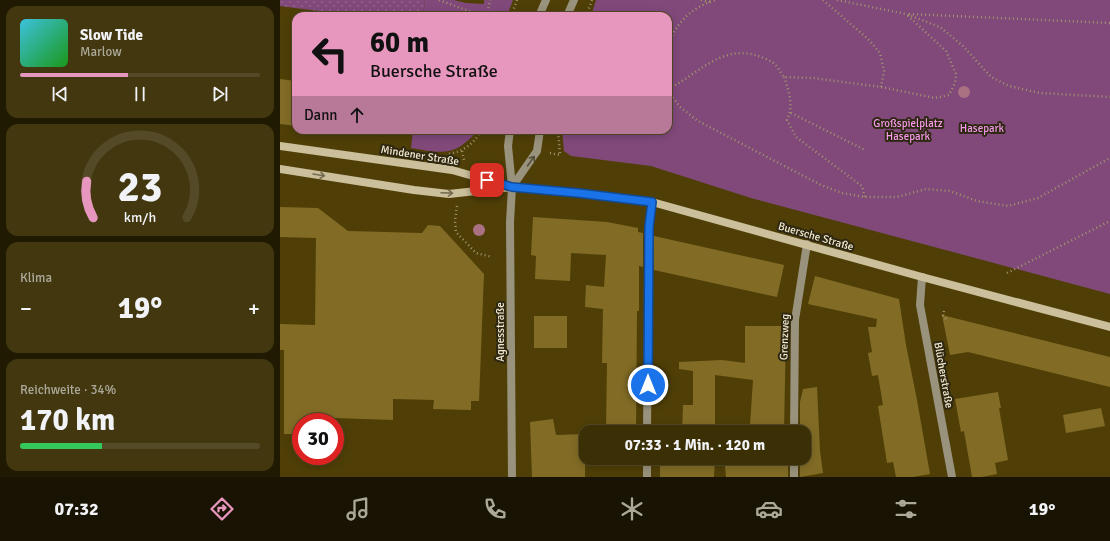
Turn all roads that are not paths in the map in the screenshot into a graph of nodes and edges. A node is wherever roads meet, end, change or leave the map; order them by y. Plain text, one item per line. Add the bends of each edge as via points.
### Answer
1 (546, 0) edge
2 (574, 0) edge
3 (541, 12) edge
4 (569, 12) edge
5 (510, 134) edge
6 (539, 134) edge
7 (280, 146) edge
8 (280, 168) edge
9 (512, 187) junction
10 (652, 202) junction
11 (806, 244) junction
12 (922, 277) junction
13 (1110, 327) edge
14 (647, 425) edge
15 (794, 425) edge
16 (647, 465) edge
17 (794, 465) edge
18 (512, 477) edge
19 (647, 477) edge
20 (794, 477) edge
21 (952, 477) edge

1 - 3 street
2 - 4 street
5 - 9 street, Agnesstraße via 508,146
9 -> 6 street via 537,151
7 - 9 main road, Mindener Straße via 452,170
8 -> 9 main road via 449,194
9 - 10 main road, Buersche Straße
9 - 18 street, Agnesstraße
10 - 11 main road, Buersche Straße
10 - 14 street via 649,227
11 - 12 main road, Buersche Straße
11 - 15 street, Grenzweg via 794,320
12 - 13 main road, Buersche Straße
12 - 21 street, Blücherstraße via 920,305
16 - 19 street
17 - 20 street

